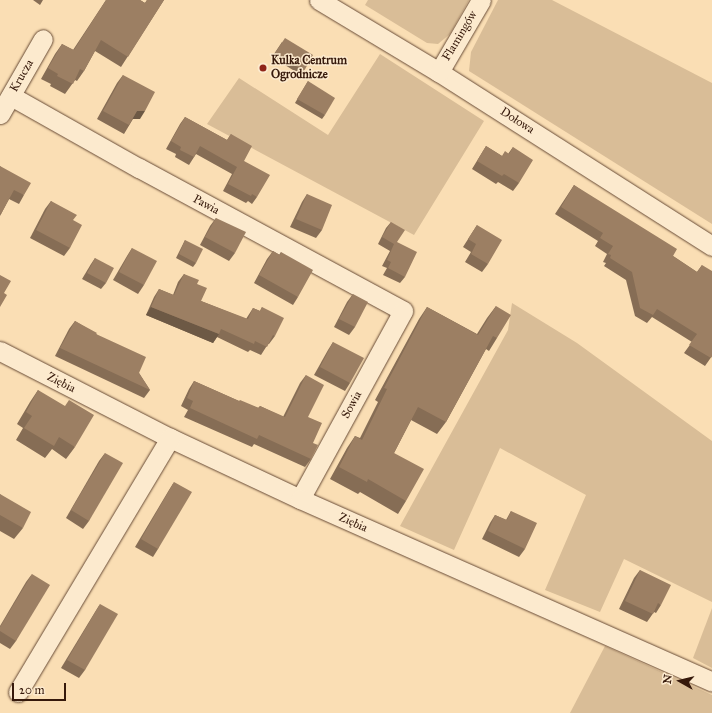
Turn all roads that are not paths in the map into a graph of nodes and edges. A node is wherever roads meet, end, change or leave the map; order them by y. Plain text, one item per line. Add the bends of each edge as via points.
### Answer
1 (319, 0) edge
2 (481, 0) edge
3 (43, 39) dead end
4 (439, 72) junction
5 (11, 96) junction
6 (0, 114) edge
7 (712, 246) edge
8 (403, 311) joint
9 (0, 351) edge
10 (170, 438) junction
11 (300, 499) junction
12 (712, 682) edge
13 (18, 692) dead end

1 - 4 street, Dołowa
2 - 4 street, Flamingów
3 - 5 street, Krucza
4 - 7 street, Dołowa
5 - 6 street, Krucza
5 - 8 street, Pawia
8 - 11 street, Sowia
9 - 10 street, Ziębia
10 - 11 street, Ziębia
10 - 13 street
11 - 12 street, Ziębia

